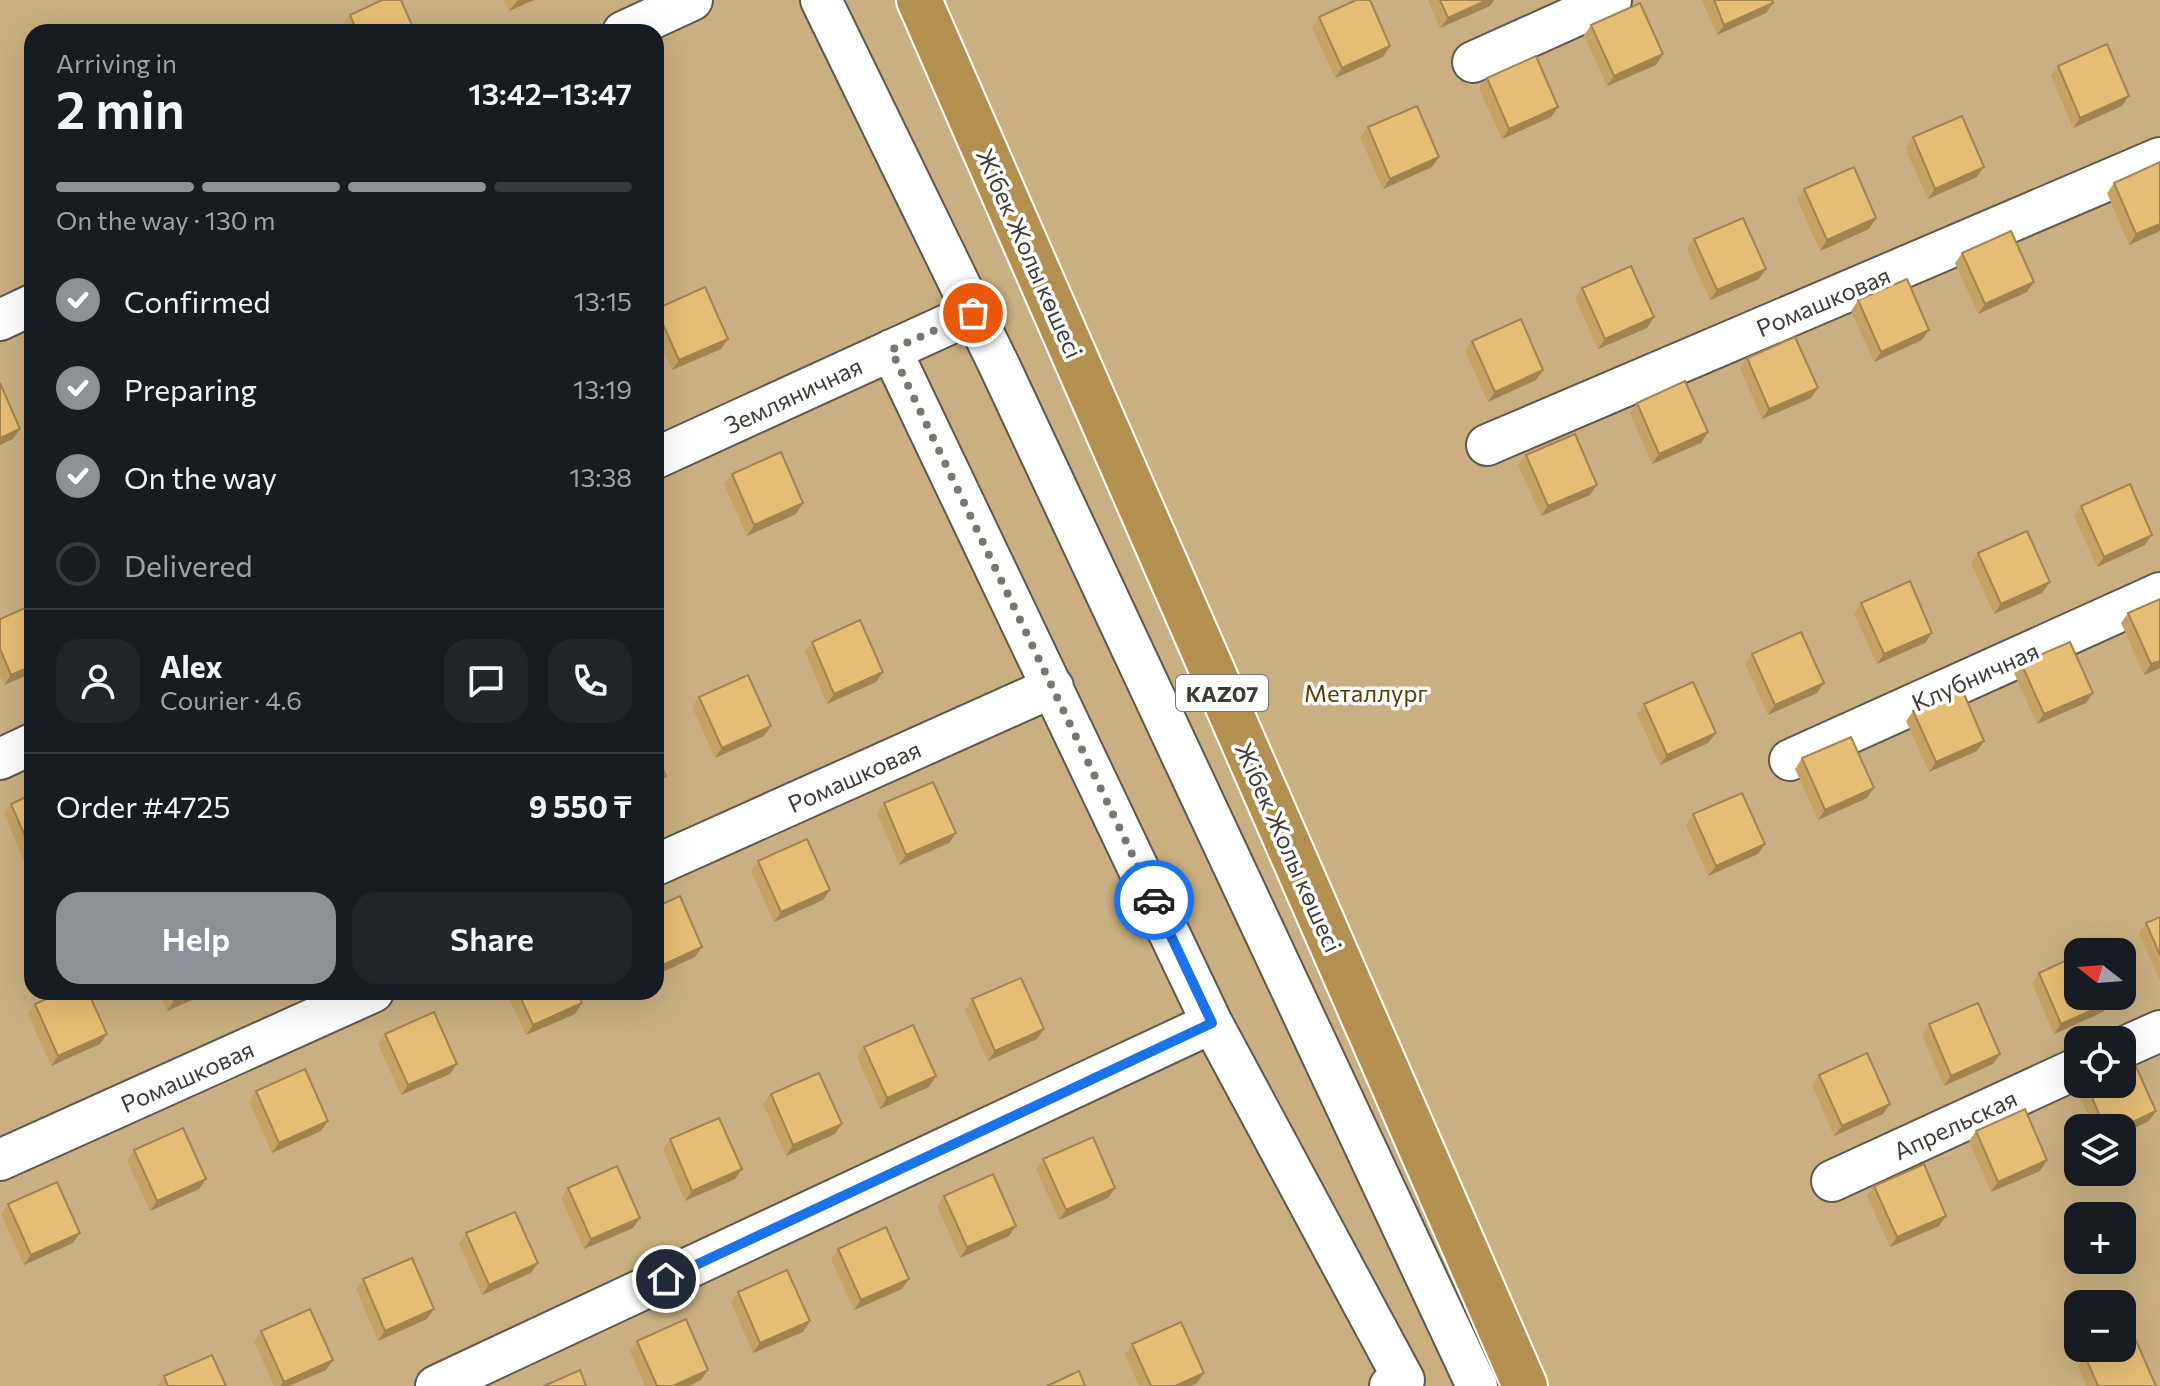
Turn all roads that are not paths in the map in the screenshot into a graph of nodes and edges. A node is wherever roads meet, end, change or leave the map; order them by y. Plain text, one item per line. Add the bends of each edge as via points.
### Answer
1 (692, 0) edge
2 (821, 0) edge
3 (919, 0) edge
4 (1611, 0) edge
5 (640, 24) edge
6 (1473, 62) dead end
7 (2160, 158) edge
8 (24, 309) edge
9 (973, 313) junction
10 (0, 320) edge
11 (891, 350) junction
12 (1487, 445) dead end
13 (664, 454) edge
14 (2160, 593) edge
15 (1053, 687) junction
16 (24, 748) edge
17 (0, 759) edge
18 (1790, 760) dead end
19 (664, 861) edge
20 (355, 1000) edge
21 (1212, 1023) junction
22 (2160, 1031) edge
23 (2136, 1042) edge
24 (2064, 1074) edge
25 (0, 1160) edge
26 (1832, 1181) dead end
27 (1397, 1383) edge
28 (436, 1386) edge
29 (1477, 1386) edge
30 (1525, 1386) edge

1 - 5 street
2 - 9 street
3 - 30 highway, Жібек Жолы көшесі / KAZ07
4 - 6 street
7 - 12 street, Ромашковая
8 - 10 street
9 - 11 street, Земляничная
9 - 29 street
11 - 13 street, Земляничная
11 - 15 street
14 - 18 street, Клубничная
15 - 19 street, Ромашковая
15 - 21 street
16 - 17 street
20 - 25 street, Ромашковая
21 - 27 street
21 - 28 street
22 - 23 street
24 - 26 street, Апрельская

